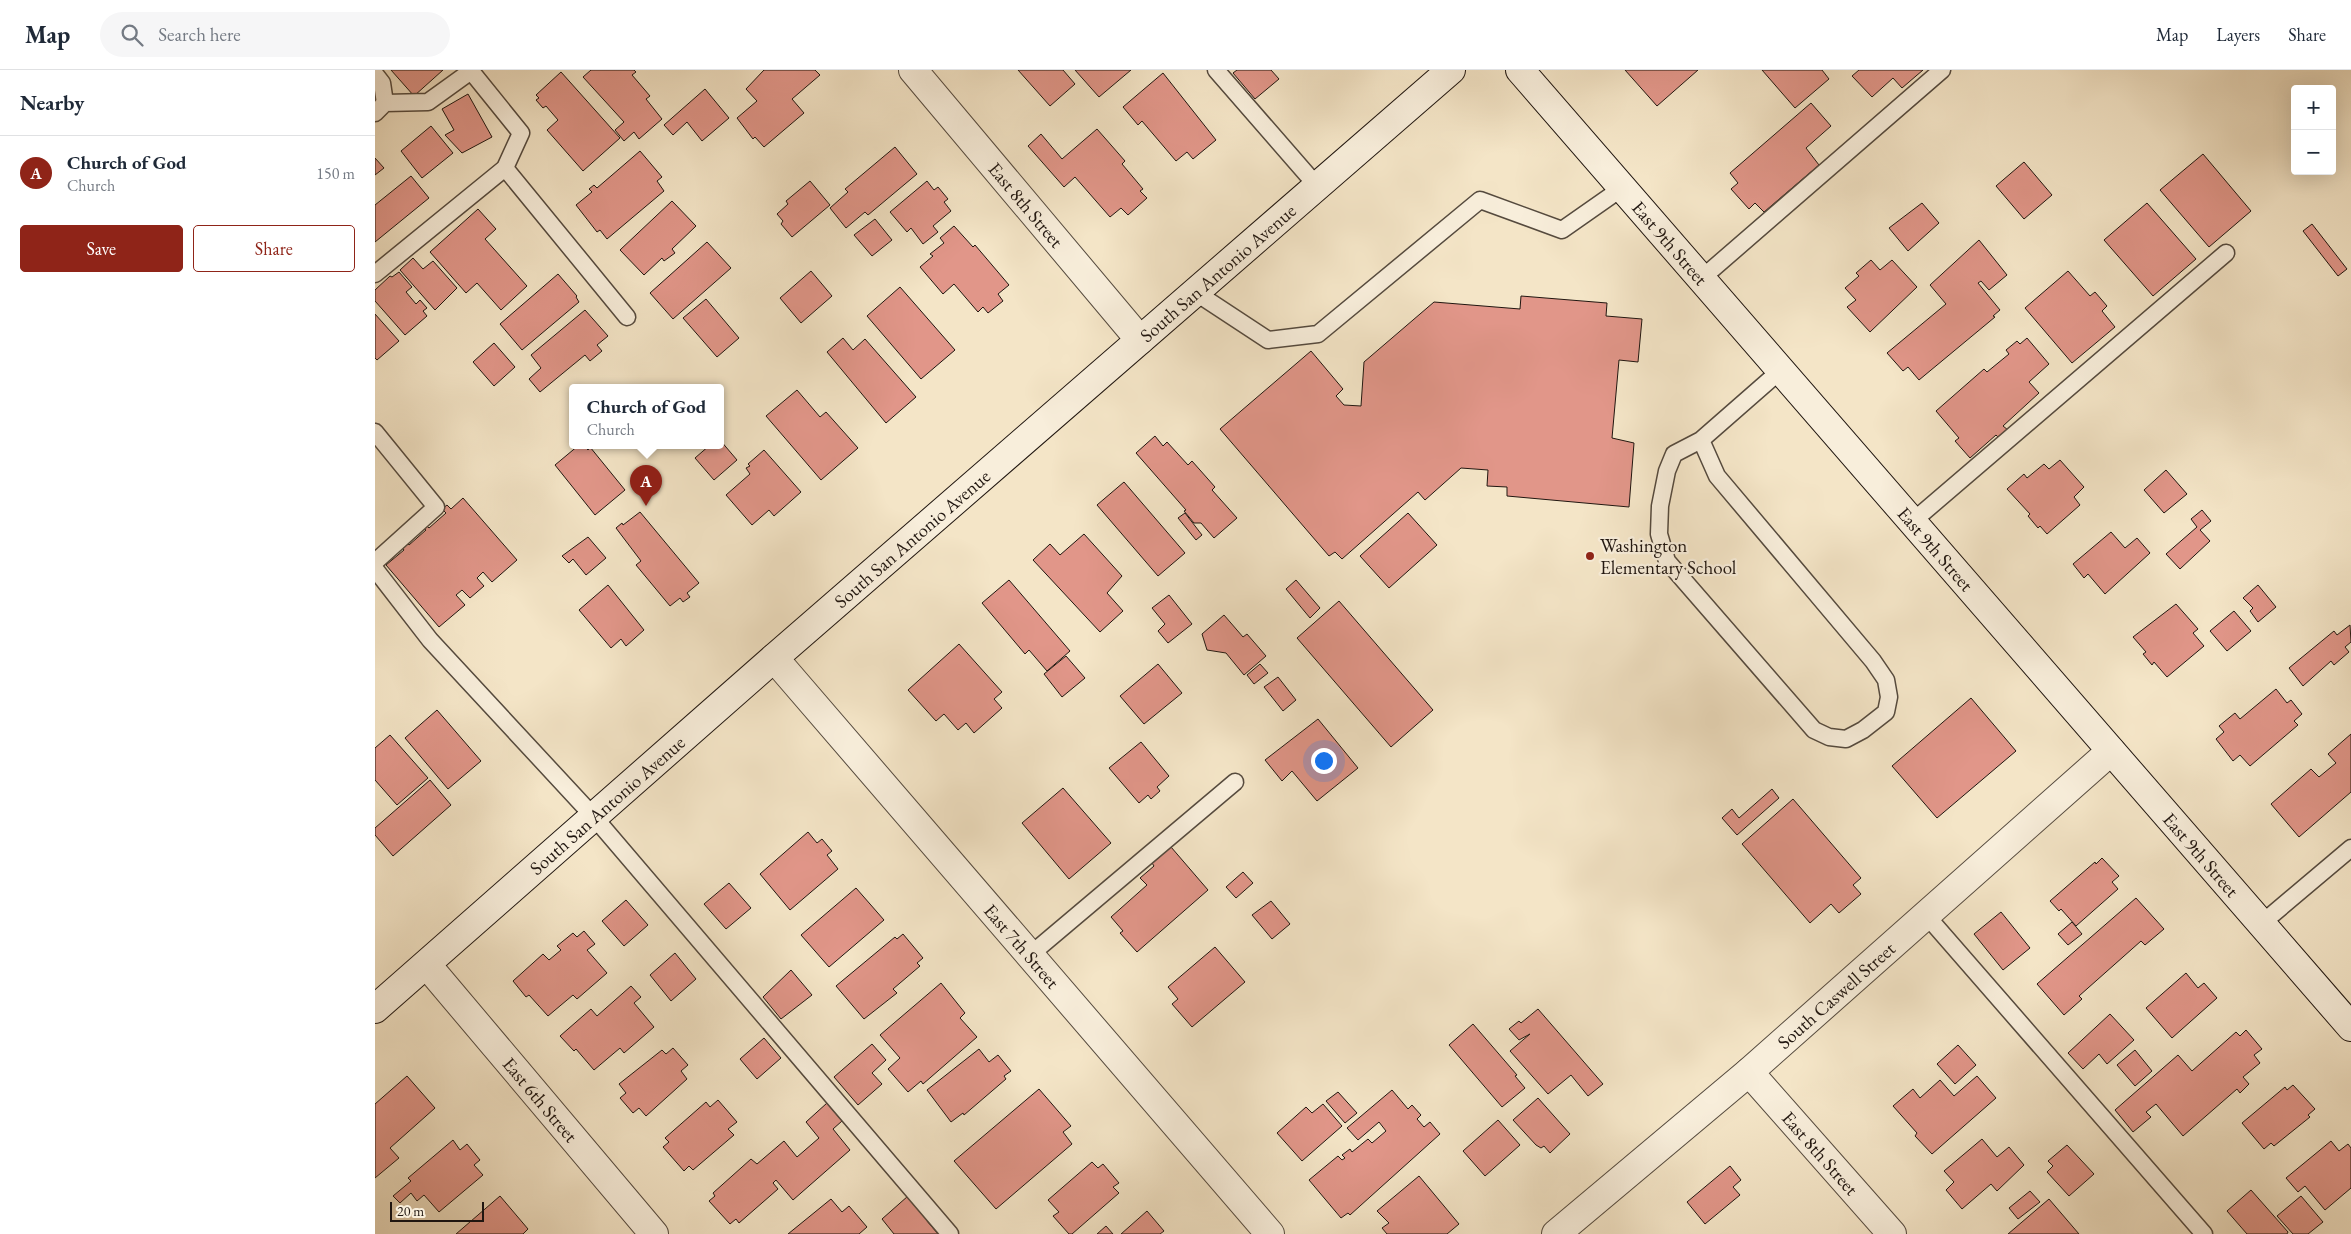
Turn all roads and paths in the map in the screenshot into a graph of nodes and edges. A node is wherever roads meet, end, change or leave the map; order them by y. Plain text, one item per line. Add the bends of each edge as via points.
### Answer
1 (471, 70) edge
2 (913, 70) edge
3 (1217, 70) edge
4 (1451, 70) edge
5 (1520, 70) edge
6 (1942, 70) edge
7 (375, 74) edge
8 (380, 108) edge
9 (505, 168) junction
10 (1317, 186) junction
11 (1622, 188) junction
12 (2226, 253) dead end
13 (375, 274) edge
14 (1701, 278) junction
15 (1195, 292) junction
16 (627, 317) dead end
17 (1140, 340) junction
18 (1781, 370) junction
19 (375, 432) edge
20 (1701, 440) junction
21 (1912, 522) junction
22 (375, 562) edge
23 (375, 569) edge
24 (773, 658) junction
25 (2111, 751) junction
26 (1235, 782) dead end
27 (594, 817) junction
28 (2351, 848) edge
29 (1926, 915) junction
30 (2261, 924) junction
31 (1030, 955) junction
32 (427, 966) junction
33 (376, 1007) edge
34 (2351, 1027) edge
35 (1749, 1072) junction
36 (1568, 1230) edge
37 (654, 1234) edge
38 (950, 1234) edge
39 (1270, 1234) edge
40 (1892, 1234) edge
41 (2204, 1234) edge

1 - 8 lane via 428,102
1 - 9 lane via 521,133
2 - 17 street, East 8th Street
3 - 10 lane
4 - 10 street, South San Antonio Avenue
5 - 11 street, East 9th Street
6 - 14 lane
7 - 8 lane via 382,83
9 - 13 lane
9 - 16 lane
10 - 15 street, South San Antonio Avenue
11 - 14 street, East 9th Street
11 - 15 lane via 1562,230 1480,200 1319,334 1268,340
12 - 21 lane
14 - 18 street, East 9th Street
15 - 17 street, South San Antonio Avenue
17 - 24 street, South San Antonio Avenue
18 - 20 lane
18 - 21 street, East 9th Street
19 - 22 lane via 436,507
20 - 20 lane via 1674,454 1667,472 1660,506 1659,534 1667,560 1814,730 1829,737 1846,739 1886,712 1889,697 1886,680 1717,476
21 - 25 street, East 9th Street
23 - 27 lane via 430,640
24 - 27 street, South San Antonio Avenue
24 - 31 street, East 7th Street
25 - 29 street, South Caswell Street
25 - 30 street, East 9th Street
26 - 31 lane
27 - 32 street, South San Antonio Avenue
27 - 38 lane
28 - 30 lane
29 - 35 street, South Caswell Street
29 - 41 lane
30 - 34 street, East 9th Street
31 - 39 street, East 7th Street
32 - 33 street, South San Antonio Avenue
32 - 37 street, East 6th Street
35 - 36 street, South Caswell Street
35 - 40 street, East 8th Street

